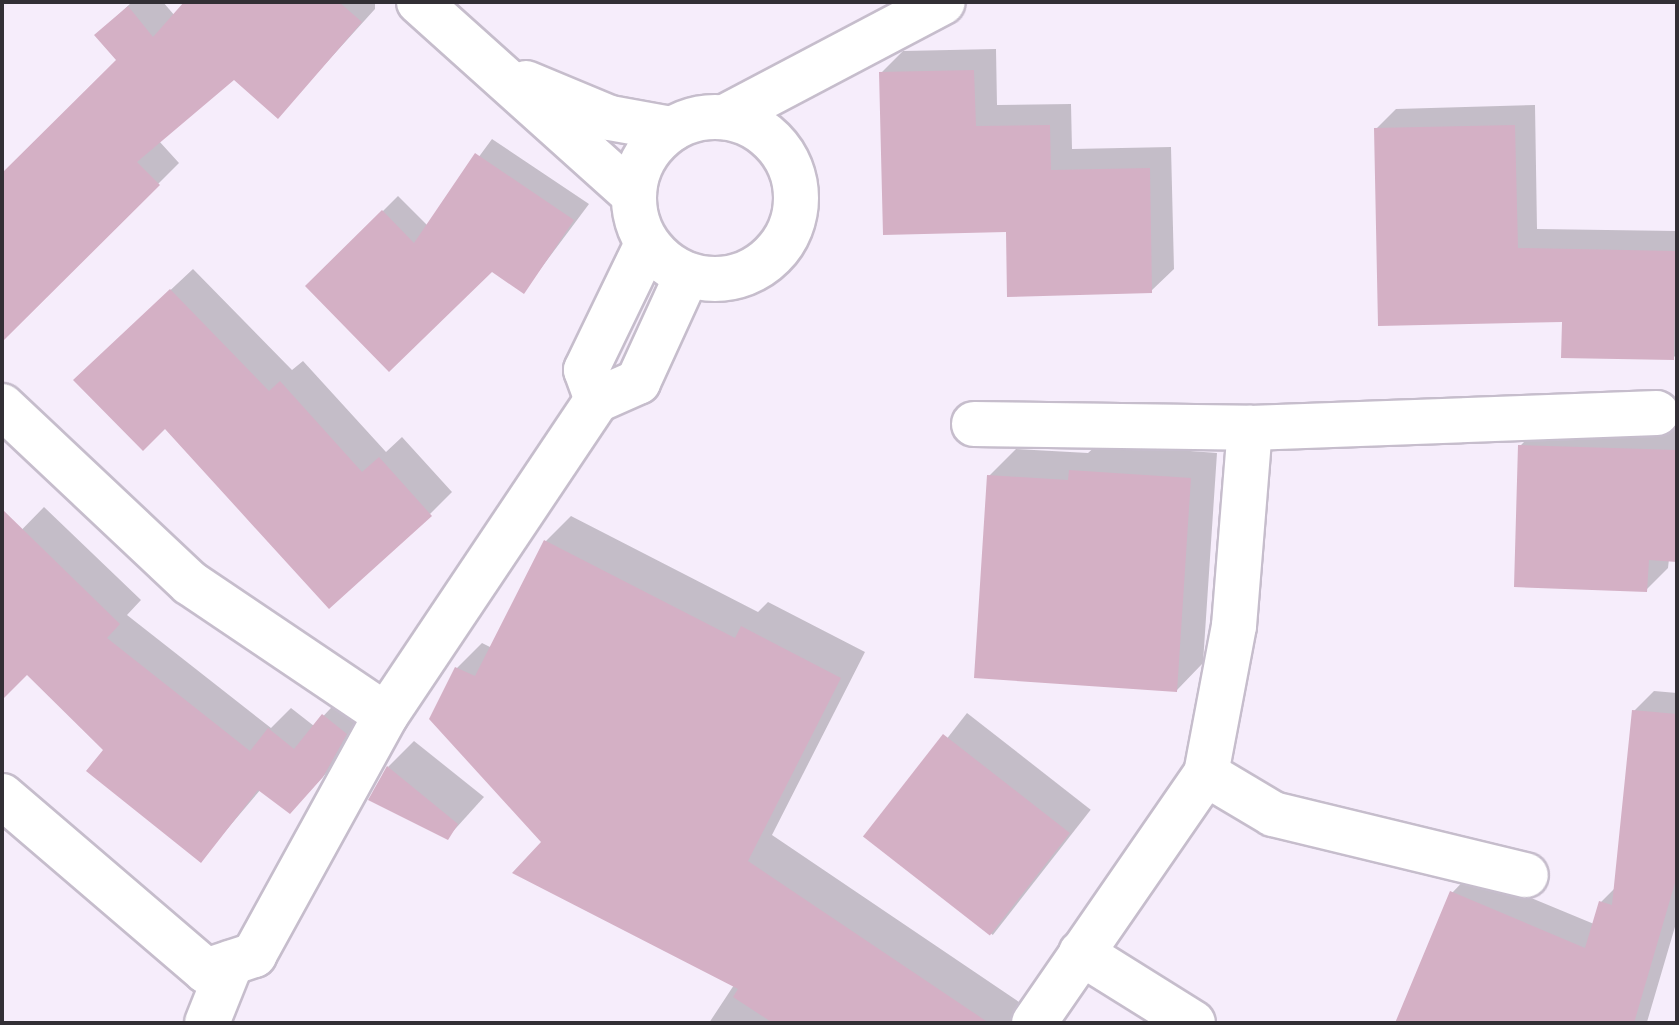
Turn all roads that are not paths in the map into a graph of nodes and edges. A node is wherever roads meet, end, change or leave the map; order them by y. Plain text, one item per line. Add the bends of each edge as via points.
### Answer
1 (419, 2) edge
2 (943, 2) edge
3 (488, 68) junction
4 (725, 117) junction
5 (672, 129) junction
6 (634, 195) junction
7 (647, 244) junction
8 (687, 275) junction
9 (597, 400) junction
10 (2, 406) edge
11 (1657, 413) dead end
12 (974, 424) dead end
13 (1250, 428) junction
14 (386, 715) junction
15 (1206, 774) junction
16 (2, 796) edge
17 (1526, 875) dead end
18 (1081, 953) junction
19 (231, 963) junction
20 (207, 1023) edge
21 (1034, 1023) edge
22 (1193, 1023) edge

1 - 3 street
2 - 4 street
3 - 5 street via 610,118
3 - 6 street
4 - 5 street via 697,119
4 - 8 street via 752,125 774,143 789,166 795,193 793,221 781,246 738,277 712,280
5 - 6 street via 651,147 638,170
6 - 7 street
7 - 8 street via 664,263
7 - 9 street via 586,370
8 - 9 street via 638,382
9 - 14 street
10 - 14 street via 190,583
11 - 13 street
12 - 13 street
13 - 15 street via 1234,626
14 - 19 street via 254,955
15 - 17 street via 1273,814
15 - 18 street
16 - 19 street via 206,971
18 - 21 street
18 - 22 street
19 - 20 street

